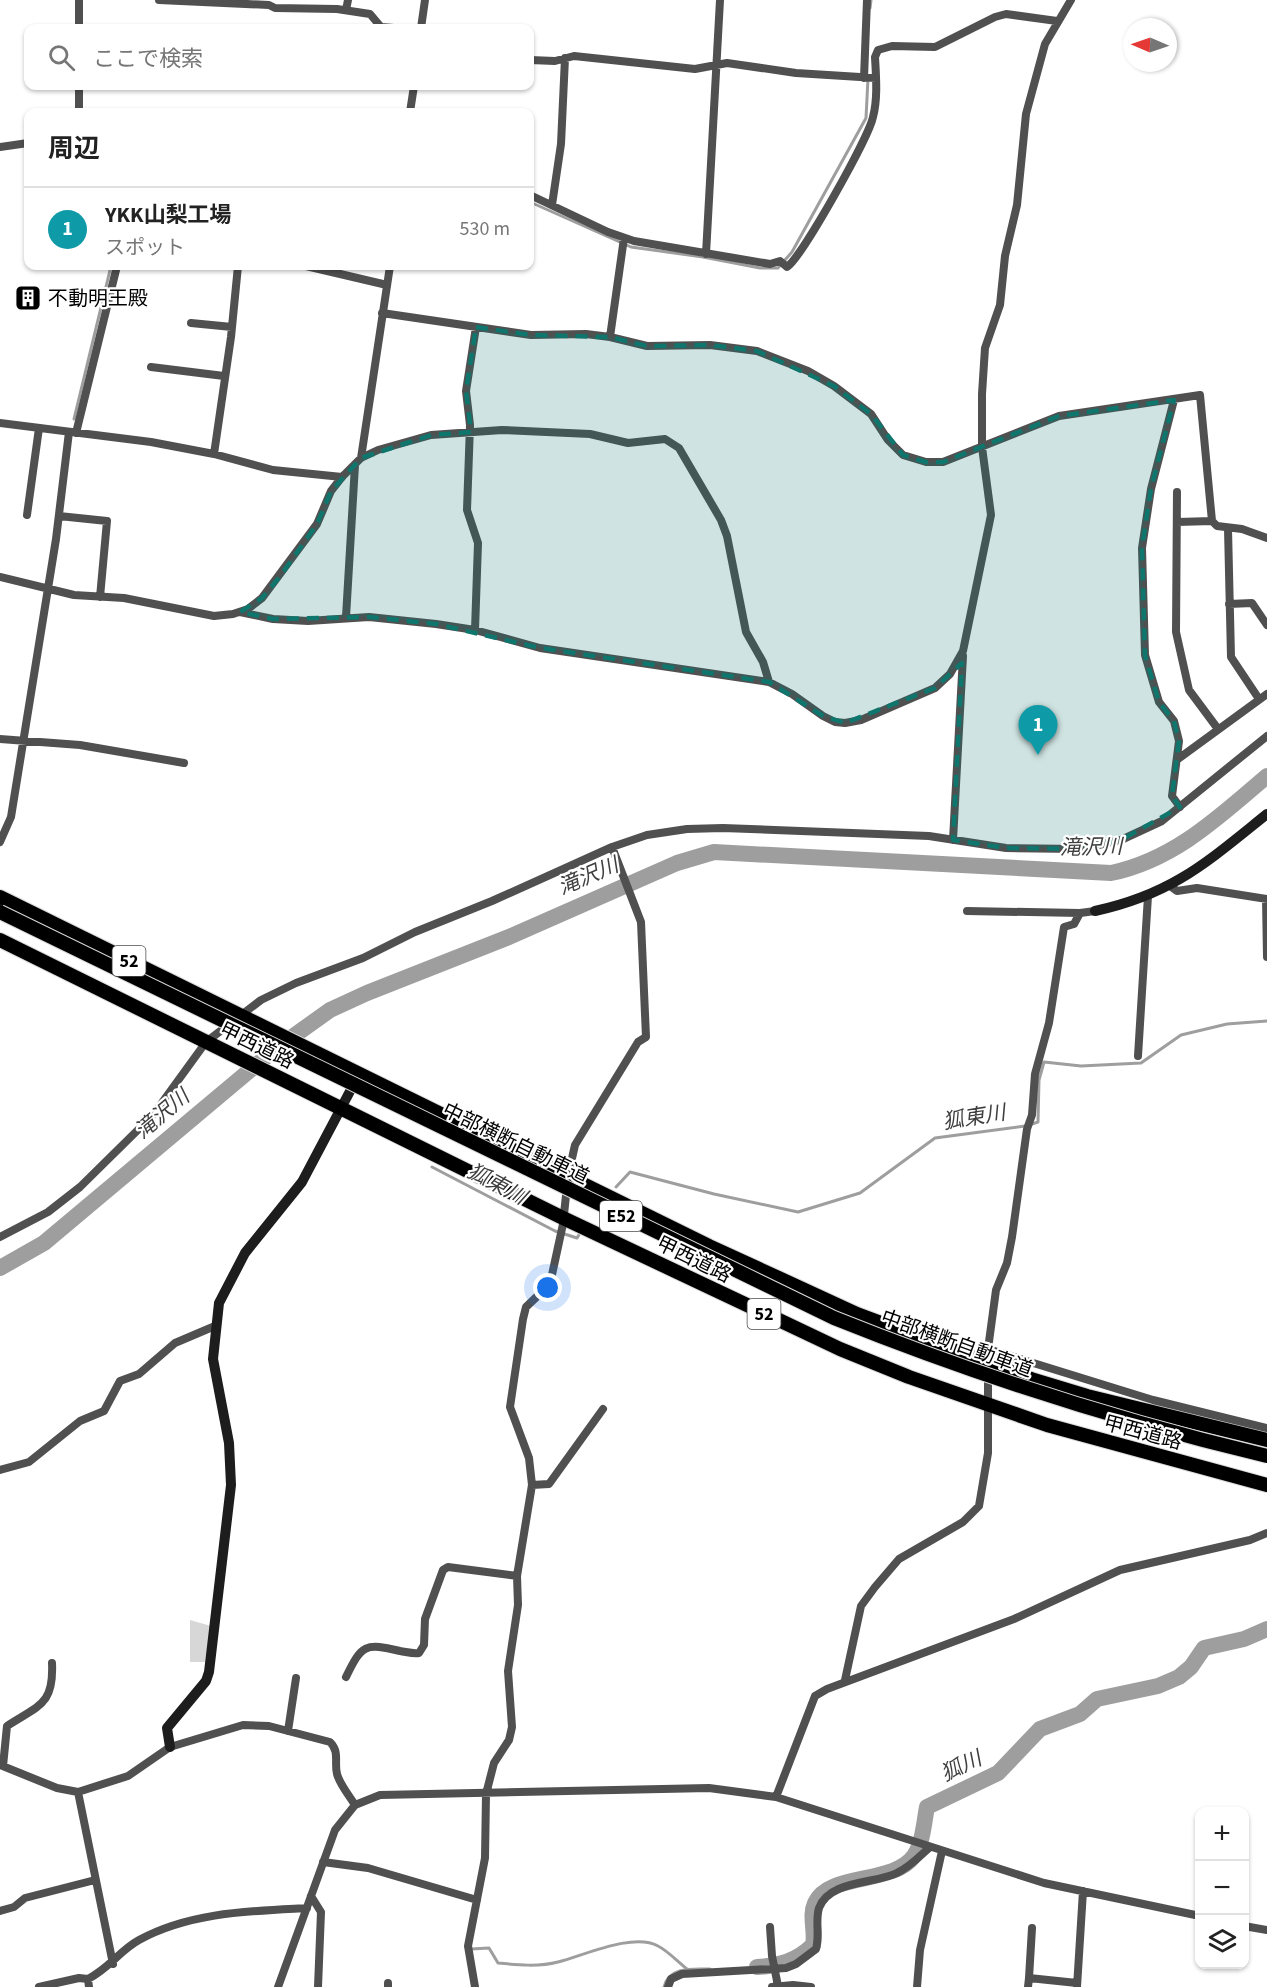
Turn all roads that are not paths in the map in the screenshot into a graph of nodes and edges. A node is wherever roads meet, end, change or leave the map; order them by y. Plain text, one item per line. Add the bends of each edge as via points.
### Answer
1 (79, 0) edge
2 (159, 0) edge
3 (348, 0) edge
4 (425, 0) edge
5 (720, 0) edge
6 (867, 0) edge
7 (1071, 0) edge
8 (275, 4) edge
9 (346, 10) junction
10 (1057, 21) junction
11 (79, 24) edge
12 (378, 24) edge
13 (422, 24) edge
14 (565, 58) junction
15 (534, 60) edge
16 (714, 64) junction
17 (869, 78) junction
18 (79, 90) edge
19 (413, 90) edge
20 (79, 108) edge
21 (411, 108) edge
22 (24, 144) edge
23 (0, 147) edge
24 (534, 197) edge
25 (552, 205) junction
26 (623, 242) junction
27 (706, 254) junction
28 (116, 270) edge
29 (238, 270) edge
30 (323, 270) edge
31 (389, 270) edge
32 (387, 285) junction
33 (382, 313) junction
34 (190, 323) dead end
35 (232, 327) junction
36 (476, 327) junction
37 (610, 337) junction
38 (151, 367) dead end
39 (224, 376) junction
40 (1174, 400) junction
41 (0, 423) edge
42 (39, 428) junction
43 (72, 432) junction
44 (470, 432) junction
45 (982, 447) junction
46 (214, 454) junction
47 (358, 462) junction
48 (342, 477) junction
49 (1177, 492) dead end
50 (27, 515) dead end
51 (59, 516) junction
52 (1212, 521) junction
53 (1177, 522) junction
54 (1228, 529) junction
55 (1267, 538) edge
56 (0, 577) edge
57 (48, 590) junction
58 (100, 597) junction
59 (1229, 604) junction
60 (240, 612) junction
61 (346, 617) junction
62 (1267, 625) edge
63 (475, 630) junction
64 (963, 651) junction
65 (769, 682) junction
66 (1267, 694) edge
67 (1259, 699) junction
68 (1218, 729) junction
69 (1267, 736) edge
70 (0, 739) edge
71 (22, 740) junction
72 (1178, 759) junction
73 (184, 763) dead end
74 (1180, 807) junction
75 (1267, 814) edge
76 (953, 840) junction
77 (0, 842) edge
78 (612, 847) junction
79 (1170, 886) junction
80 (1148, 896) junction
81 (0, 897) edge
82 (1267, 899) edge
83 (967, 911) dead end
84 (1095, 911) joint
85 (0, 912) edge
86 (1080, 913) junction
87 (0, 940) edge
88 (1267, 957) edge
89 (239, 1015) junction
90 (206, 1042) junction
91 (1138, 1056) dead end
92 (360, 1074) junction
93 (341, 1108) junction
94 (568, 1176) junction
95 (563, 1221) junction
96 (0, 1238) edge
97 (215, 1326) junction
98 (988, 1349) junction
99 (986, 1363) junction
100 (987, 1406) junction
101 (603, 1408) dead end
102 (1267, 1428) edge
103 (1267, 1440) edge
104 (1267, 1456) edge
105 (0, 1470) edge
106 (532, 1485) junction
107 (1267, 1485) edge
108 (1267, 1533) edge
109 (517, 1576) junction
110 (52, 1663) dead end
111 (346, 1677) dead end
112 (296, 1678) dead end
113 (845, 1680) junction
114 (288, 1731) junction
115 (170, 1747) junction
116 (1, 1766) edge
117 (78, 1792) junction
118 (486, 1794) junction
119 (776, 1797) junction
120 (355, 1805) junction
121 (930, 1847) junction
122 (942, 1851) junction
123 (323, 1862) junction
124 (95, 1880) junction
125 (1083, 1891) junction
126 (311, 1896) junction
127 (477, 1900) junction
128 (307, 1908) junction
129 (0, 1911) edge
130 (1195, 1915) edge
131 (770, 1927) dead end
132 (1249, 1927) edge
133 (1032, 1928) dead end
134 (1267, 1930) edge
135 (113, 1964) junction
136 (774, 1968) junction
137 (88, 1983) edge
138 (1028, 1983) edge
139 (1077, 1985) edge
140 (39, 1987) edge
141 (278, 1987) edge
142 (318, 1987) edge
143 (475, 1987) edge
144 (668, 1987) edge
145 (775, 1987) edge
146 (811, 1987) edge
147 (917, 1987) edge

1 - 11 street
2 - 8 street
3 - 9 street
4 - 13 street
5 - 16 street
6 - 17 street
7 - 10 street
8 - 9 street
9 - 12 street via 370,14
10 - 17 street via 1006,14 935,47 885,47 878,50
10 - 45 street via 1045,44 1026,114 1017,205 1005,256 1000,304 986,348
14 - 15 street
14 - 16 street via 695,69
14 - 25 street via 561,144
16 - 17 street
16 - 27 street
17 - 27 street via 873,117 866,135 790,266
18 - 20 street
19 - 21 street
22 - 23 street
24 - 25 street
25 - 26 street
26 - 27 street
26 - 37 street
28 - 43 street
29 - 35 street
30 - 32 street
31 - 32 street
32 - 33 street
33 - 36 street
33 - 47 street
34 - 35 street
35 - 39 street
36 - 37 street via 531,335
36 - 44 street via 465,391
37 - 45 street via 647,346 735,346 778,358 834,386 871,414 896,449 914,460 943,462
38 - 39 street
39 - 46 street
40 - 45 street via 1059,416
40 - 52 street via 1200,395
40 - 72 street via 1151,489 1142,548 1145,655 1159,702 1174,721
41 - 42 street
42 - 43 street
42 - 50 street
43 - 46 street
43 - 51 street
44 - 47 street via 431,435
44 - 63 street via 466,497 478,543
44 - 65 street via 539,430 600,435 628,443 665,439 674,443 722,520 746,632
45 - 64 street via 991,515
46 - 48 street via 273,470
47 - 48 street
47 - 61 street
48 - 60 street via 331,491 317,524 281,575 262,598
49 - 53 street
51 - 57 street
51 - 58 street via 106,521
52 - 53 street
52 - 54 street
53 - 68 street via 1176,632 1190,690
54 - 55 street
54 - 59 street
56 - 57 street
57 - 58 street
57 - 71 street
58 - 60 street via 214,616
59 - 62 street via 1252,603
59 - 67 street via 1231,657
60 - 61 street via 308,621
61 - 63 street via 369,616
63 - 65 street via 540,648
64 - 65 street via 950,674 935,688 846,723 823,716
64 - 76 street
66 - 67 street
67 - 68 street
68 - 72 street
69 - 74 street
70 - 71 street
71 - 73 street via 80,745
71 - 77 street via 11,817
72 - 74 street via 1172,796
74 - 76 street via 1162,821 1121,840 1080,849 1006,848
75 - 79 street via 1196,871
76 - 78 street via 687,828 647,835
78 - 89 street via 363,958 296,983
78 - 94 street via 641,922 646,1037 638,1042 575,1145
79 - 80 street
79 - 82 street via 1177,891 1197,888
80 - 84 street
80 - 91 street
81 - 89 highway, 甲西道路 / 52
82 - 88 street
83 - 86 street
84 - 86 street
85 - 104 highway, 中部横断自動車道 / E52, bridge via 834,1318 1054,1399 1128,1422
86 - 98 street via 1074,924 1064,927 1035,1074 1012,1237 996,1290
87 - 90 highway, 甲西道路 / 52
89 - 90 street
89 - 92 highway, 甲西道路 / 52
90 - 93 highway, 甲西道路 / 52
90 - 96 street via 153,1115 80,1186 48,1212
92 - 93 street
92 - 94 highway, 甲西道路 / 52
93 - 95 highway, 甲西道路 / 52
93 - 97 street via 302,1182 234,1270 219,1303
94 - 95 street
94 - 99 highway, 甲西道路 / 52 via 786,1283
95 - 100 highway, 甲西道路 / 52 via 840,1349
95 - 106 street via 550,1284 524,1313 510,1399 530,1458
97 - 105 street via 175,1344 139,1374 120,1381 104,1412 80,1421 29,1462
97 - 115 street via 215,1376 231,1469 230,1512 209,1672 167,1728
98 - 99 street
98 - 102 street via 1153,1400
99 - 100 street
99 - 103 highway, 甲西道路 / 52 via 1087,1396
100 - 107 highway, 甲西道路 / 52
100 - 113 street via 988,1453 979,1506 963,1522 898,1559 875,1587 861,1606
101 - 106 street via 549,1484
106 - 109 street
108 - 113 street via 1120,1570 1014,1619 952,1640 881,1671
109 - 111 street via 442,1569 425,1619 424,1645 419,1653 365,1647
109 - 118 street via 518,1605 508,1671 512,1727 509,1740 494,1762
110 - 116 street via 53,1684 44,1702 7,1726
112 - 114 street
113 - 119 street via 815,1696
114 - 115 street via 243,1725
114 - 120 street via 330,1742 335,1747 338,1777
115 - 117 street via 128,1776
116 - 117 street
117 - 124 street
118 - 119 street via 709,1788
118 - 120 street via 380,1795
118 - 127 street via 484,1858
119 - 121 street
120 - 123 street via 335,1830
121 - 122 street
121 - 136 street via 895,1874 840,1889 825,1898 818,1916 816,1949 796,1964
122 - 125 street via 1024,1878
122 - 147 street via 920,1950
123 - 126 street
123 - 127 street via 368,1868
124 - 129 street via 26,1898
124 - 135 street
125 - 130 street
125 - 139 street
126 - 128 street
126 - 142 street via 321,1912
127 - 143 street via 468,1946
128 - 135 street via 217,1914 180,1924 127,1947
128 - 141 street
131 - 136 street
132 - 134 street
133 - 138 street
135 - 137 street
136 - 144 street via 682,1974 671,1979
136 - 145 street
137 - 140 street via 79,1978
138 - 139 street
145 - 146 street

